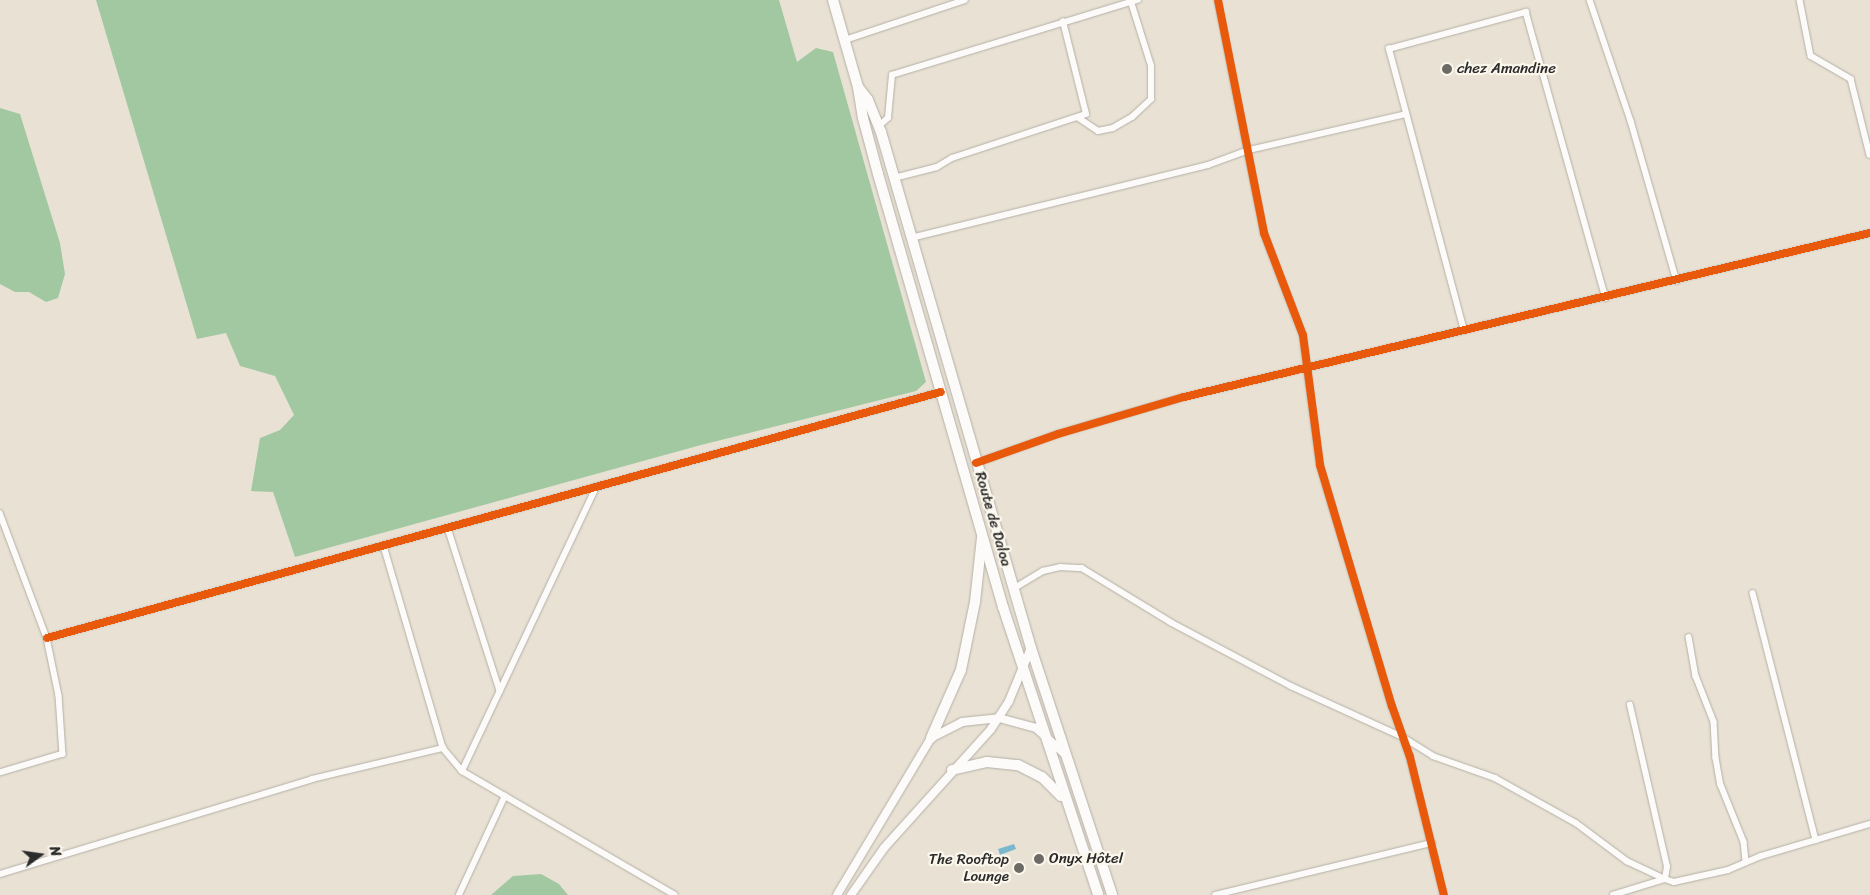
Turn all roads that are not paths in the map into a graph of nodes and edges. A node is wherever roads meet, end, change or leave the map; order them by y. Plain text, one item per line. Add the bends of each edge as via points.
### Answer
1 (833, 0) edge
2 (965, 0) edge
3 (1138, 0) edge
4 (1218, 0) edge
5 (1590, 0) edge
6 (1800, 0) edge
7 (1132, 2) junction
8 (1063, 22) junction
9 (844, 40) junction
10 (858, 87) junction
11 (1406, 114) junction
12 (1079, 118) junction
13 (879, 126) junction
14 (1249, 150) junction
15 (1870, 155) edge
16 (894, 178) junction
17 (1870, 233) edge
18 (911, 238) junction
19 (1677, 281) junction
20 (1606, 298) junction
21 (1464, 331) junction
22 (1309, 368) junction
23 (941, 392) junction
24 (976, 463) junction
25 (596, 487) junction
26 (0, 513) edge
27 (448, 528) junction
28 (983, 532) junction
29 (384, 546) junction
30 (1013, 589) junction
31 (1753, 593) dead end
32 (1689, 637) dead end
33 (47, 638) junction
34 (1031, 648) junction
35 (1023, 671) junction
36 (500, 691) junction
37 (1630, 705) dead end
38 (999, 718) junction
39 (1044, 734) junction
40 (1403, 737) junction
41 (931, 738) junction
42 (443, 748) junction
43 (1064, 753) junction
44 (952, 770) junction
45 (462, 771) junction
46 (0, 773) edge
47 (505, 796) junction
48 (1068, 806) junction
49 (1870, 824) edge
50 (1816, 840) junction
51 (1432, 842) junction
52 (1746, 862) junction
53 (0, 874) edge
54 (1665, 879) junction
55 (458, 895) edge
56 (675, 895) edge
57 (837, 895) edge
58 (851, 895) edge
59 (1098, 895) edge
60 (1112, 895) edge
61 (1214, 895) edge
62 (1444, 895) edge
63 (1613, 895) edge

1 - 9 highway
2 - 9 street
3 - 7 street
4 - 14 street
5 - 19 street via 1631,121
6 - 15 street via 1811,56 1851,79
7 - 8 street
7 - 12 street via 1151,66 1151,99 1132,117 1113,128 1098,131
8 - 12 street via 1086,108 1086,114
8 - 13 street via 892,75 888,118
9 - 10 highway
10 - 13 highway, Route de Daloa via 868,100
10 - 23 highway, Route de Daloa via 863,118
11 - 14 street
11 - 20 street via 1389,49 1526,12
11 - 21 street
12 - 16 street via 952,158 938,167
13 - 16 highway, Route de Daloa
14 - 18 street via 1208,165
14 - 22 street via 1264,233 1293,304
16 - 18 highway, Route de Daloa
17 - 19 street
18 - 24 highway, Route de Daloa
19 - 20 street
20 - 21 street
21 - 22 street
22 - 24 street via 1184,397 1058,434
22 - 40 street via 1320,465
23 - 25 street
23 - 28 highway, Route de Daloa
24 - 30 highway, Route de Daloa
25 - 27 street
25 - 36 street
26 - 33 street
27 - 29 street
27 - 36 street
28 - 35 highway, Route de Daloa
28 - 41 highway via 975,602 961,670
29 - 33 street
29 - 42 street
30 - 34 highway, Route de Daloa
30 - 40 street via 1043,571 1060,567 1082,568 1172,623 1324,702
31 - 50 street
32 - 52 street via 1696,676 1714,722 1721,784 1744,842
33 - 46 street via 59,696 63,754
34 - 35 main road
34 - 43 highway, Route de Daloa
35 - 38 main road
35 - 39 highway, Route de Daloa
36 - 45 street
37 - 54 street via 1668,868
38 - 39 main road via 1024,724
38 - 41 main road via 962,722
38 - 44 main road
39 - 43 main road
39 - 48 highway, Route de Daloa
40 - 51 street
40 - 54 street via 1433,756 1495,778 1576,823 1627,861
41 - 57 main road
42 - 45 street
42 - 53 street via 312,779
43 - 60 highway, Route de Daloa
44 - 48 highway via 987,762 1018,765 1054,786
44 - 58 main road via 884,848
45 - 47 street
47 - 55 street
47 - 56 street
48 - 59 highway, Route de Daloa
49 - 50 street
50 - 52 street
51 - 61 street
51 - 62 street
52 - 54 street via 1674,882
54 - 63 street

